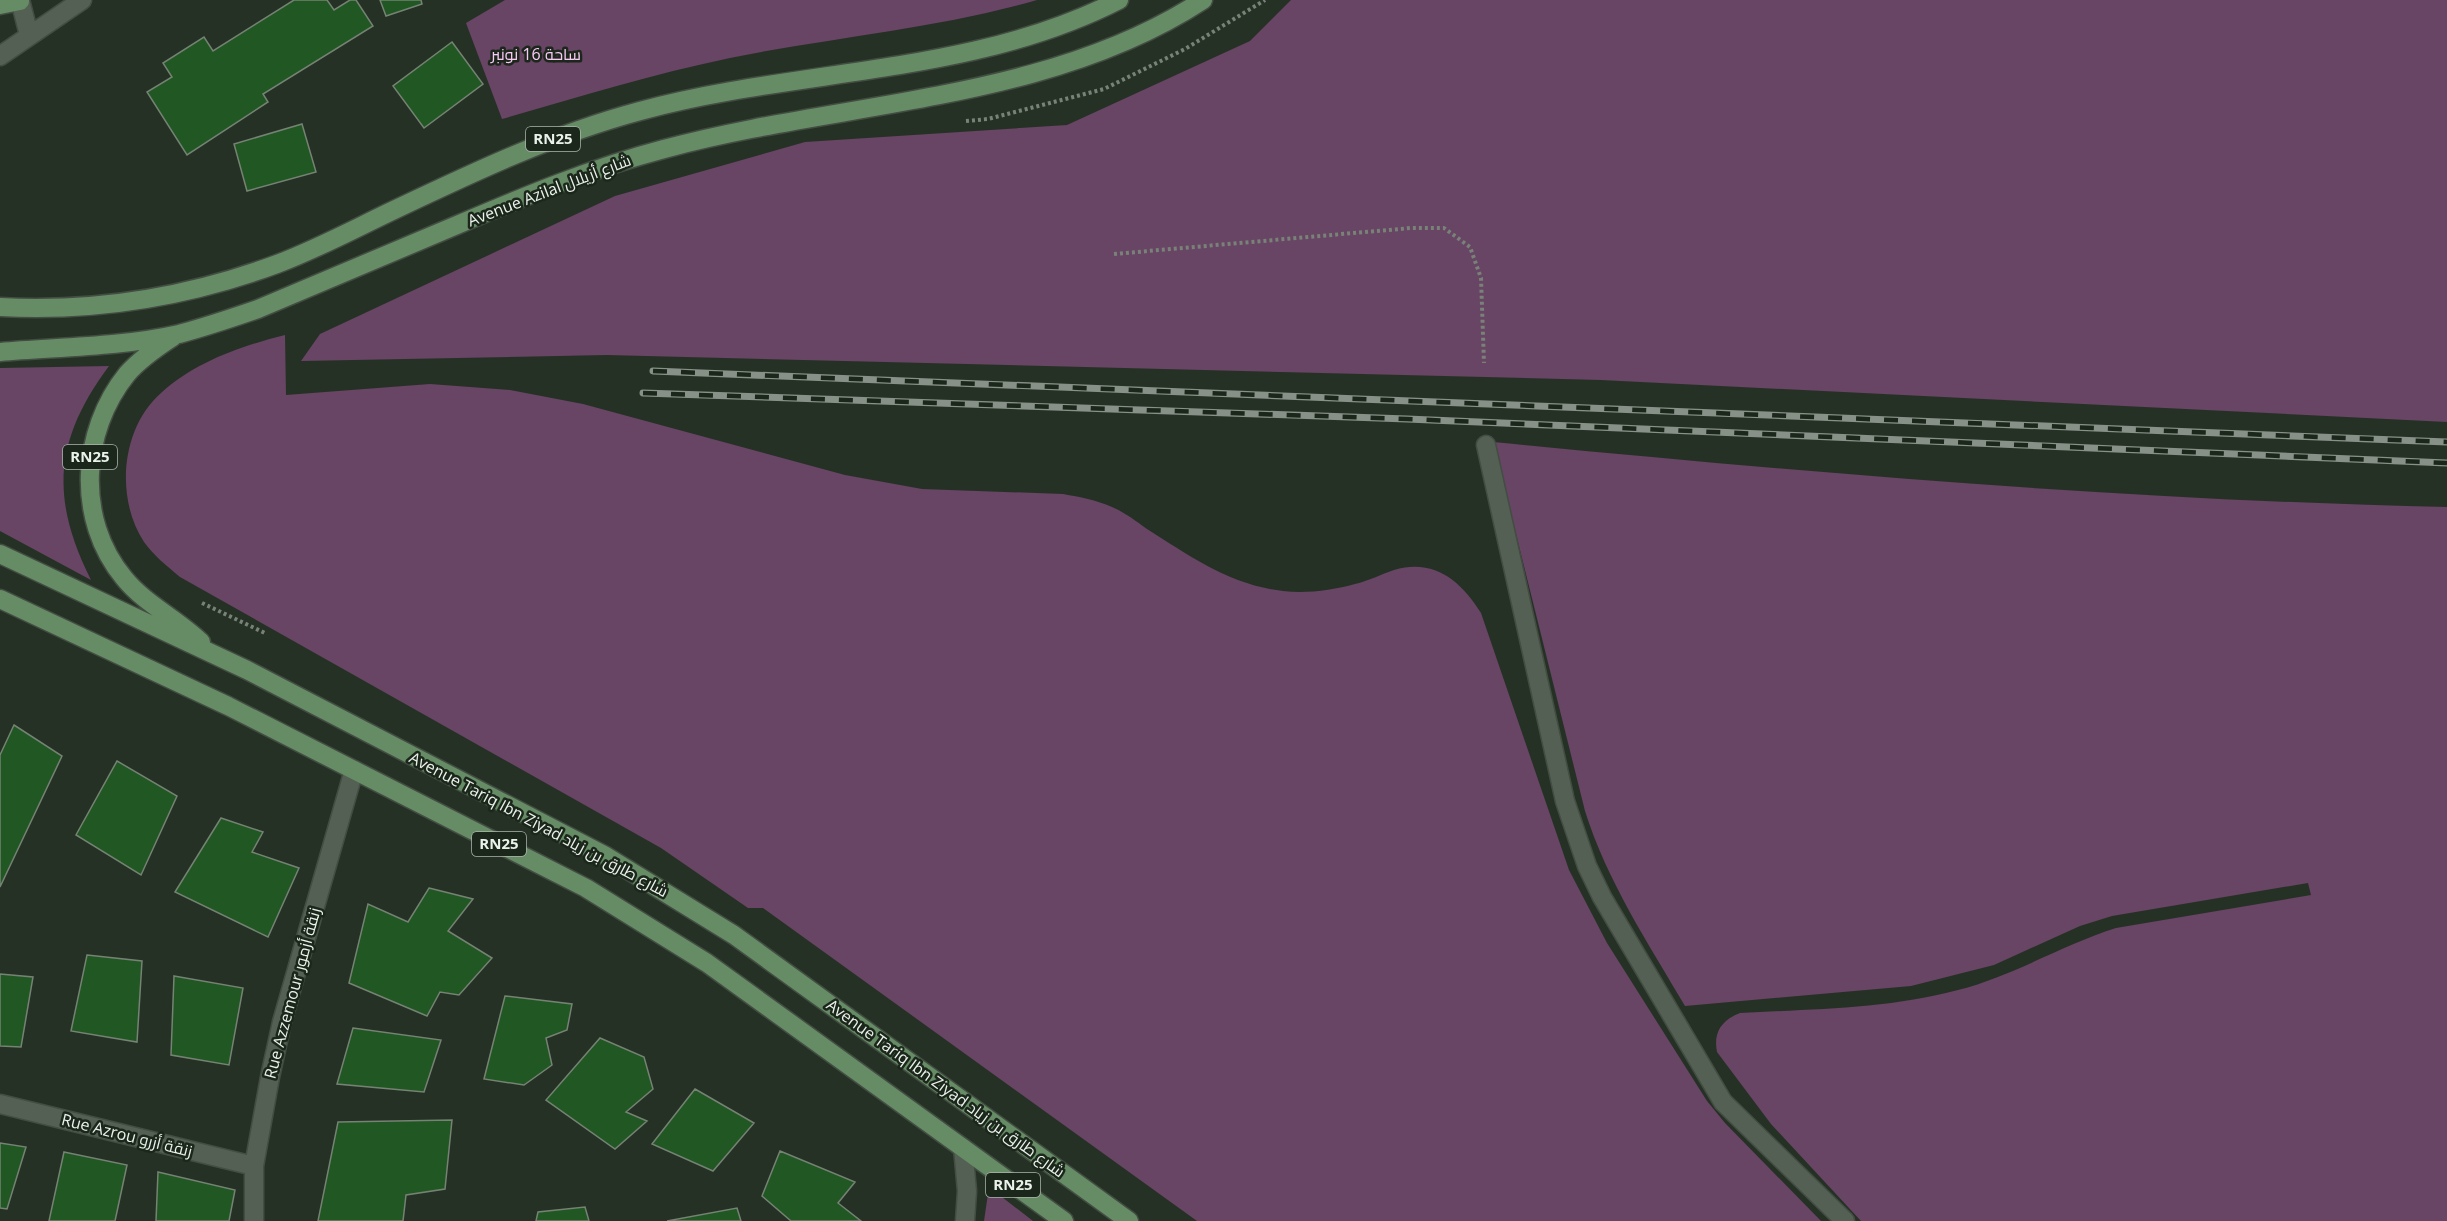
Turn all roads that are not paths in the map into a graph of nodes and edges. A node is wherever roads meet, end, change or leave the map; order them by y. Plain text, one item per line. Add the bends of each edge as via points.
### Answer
1 (20, 0) edge
2 (82, 0) edge
3 (1119, 0) edge
4 (1203, 0) edge
5 (0, 5) edge
6 (0, 15) edge
7 (29, 35) junction
8 (0, 56) edge
9 (0, 307) edge
10 (177, 334) junction
11 (0, 352) edge
12 (1486, 446) dead end
13 (0, 554) edge
14 (0, 599) edge
15 (216, 655) junction
16 (354, 770) junction
17 (0, 1104) edge
18 (963, 1148) junction
19 (254, 1166) junction
20 (254, 1221) edge
21 (965, 1221) edge
22 (1064, 1221) edge
23 (1129, 1221) edge
24 (1845, 1221) edge

1 - 5 main road
1 - 6 street
1 - 7 street
2 - 7 street
3 - 9 main road, RN25 via 1062,24 952,56 697,98 586,127 479,169 279,263 217,284 153,299 87,307
4 - 10 main road, Avenue Azilal شارع أزيلال / RN25 via 1080,60 1021,78 719,135 607,165 258,309
7 - 8 street
10 - 11 main road, Avenue Azilal شارع أزيلال / RN25
10 - 15 main road, RN25 via 151,351 110,398 97,427 90,457 89,489 105,549 122,575 142,598 177,621
12 - 24 street via 1565,801 1587,866 1723,1102
13 - 15 main road, Avenue Tariq Ibn Ziyad شارع طارق بن زياد / RN25
14 - 16 main road, RN25
15 - 23 main road, Avenue Tariq Ibn Ziyad شارع طارق بن زياد / RN25 via 604,855 670,894 734,934
16 - 18 main road, RN25 via 586,888 647,925 707,963
16 - 19 street, Rue Azzemour زنقة أزمور via 282,1022
17 - 19 street, Rue Azrou زنقة أزرو
18 - 21 street
18 - 22 main road, RN25
19 - 20 street, Rue Azzemour زنقة أزمور

